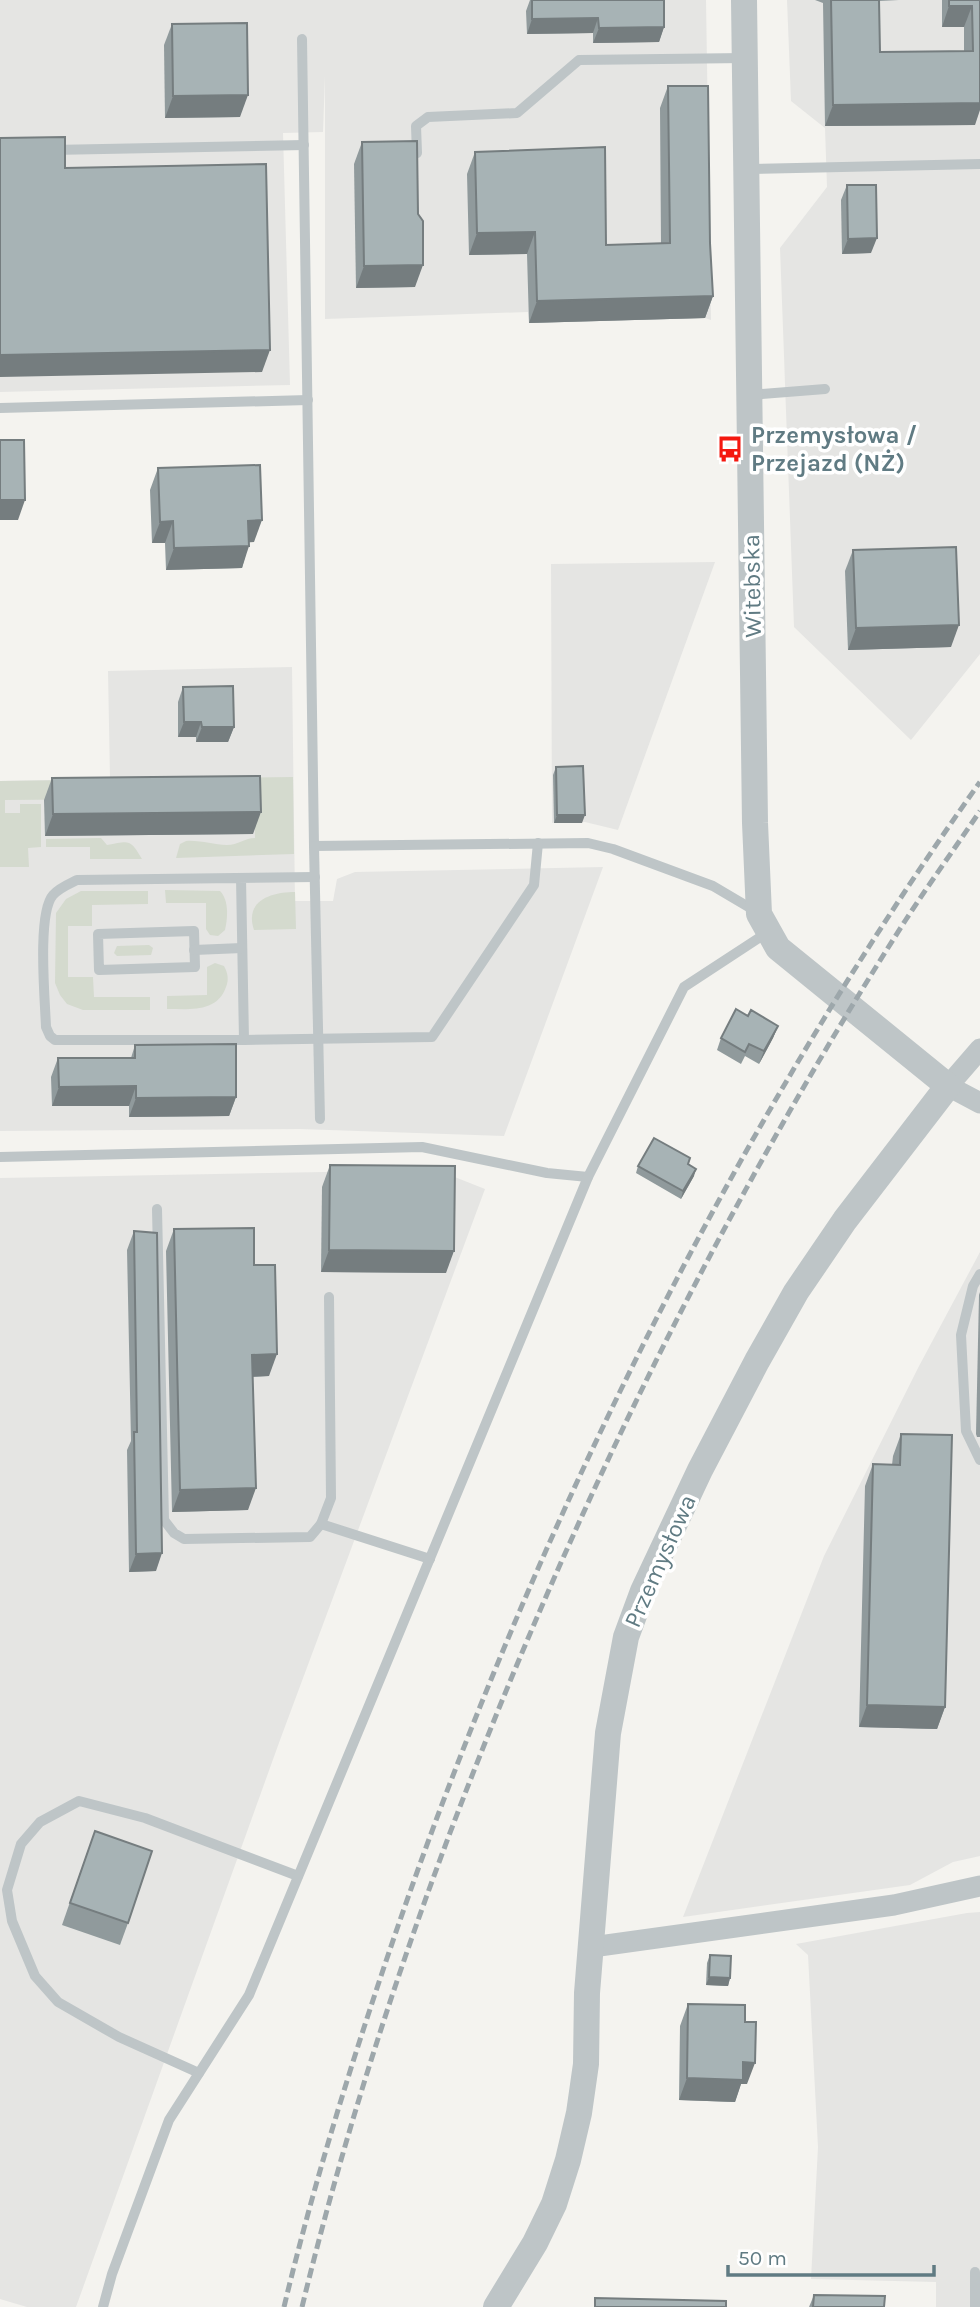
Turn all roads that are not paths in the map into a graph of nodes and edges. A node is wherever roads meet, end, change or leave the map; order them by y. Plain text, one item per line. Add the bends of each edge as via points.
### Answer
1 (744, 0) edge
2 (303, 39) dead end
3 (745, 58) junction
4 (304, 145) junction
5 (37, 150) edge
6 (980, 163) edge
7 (417, 167) edge
8 (747, 169) junction
9 (825, 389) dead end
10 (750, 395) junction
11 (308, 400) junction
12 (0, 408) edge
13 (537, 843) junction
14 (314, 846) junction
15 (315, 877) junction
16 (241, 878) junction
17 (764, 923) junction
18 (242, 948) junction
19 (194, 950) junction
20 (244, 1040) junction
21 (319, 1040) junction
22 (980, 1049) edge
23 (948, 1086) junction
24 (980, 1103) edge
25 (320, 1119) dead end
26 (0, 1157) edge
27 (588, 1177) junction
28 (157, 1209) dead end
29 (980, 1274) edge
30 (329, 1297) dead end
31 (980, 1460) edge
32 (321, 1524) junction
33 (430, 1559) junction
34 (299, 1876) junction
35 (980, 1886) edge
36 (592, 1947) junction
37 (199, 2073) junction
38 (975, 2272) dead end
39 (103, 2307) edge
40 (496, 2307) edge
41 (975, 2307) edge

1 - 3 street, Witebska
2 - 4 lane
3 - 7 lane via 579,60 517,113 428,117 416,127
3 - 8 street, Witebska
4 - 5 lane
4 - 11 lane
6 - 8 lane
8 - 10 street, Witebska
9 - 10 lane
10 - 17 street, Witebska via 755,824
11 - 12 lane
11 - 14 lane
13 - 14 lane
13 - 17 lane via 588,843 613,849 713,886
13 - 21 lane via 534,885 432,1037
14 - 15 lane
15 - 16 lane
15 - 21 lane
16 - 18 lane
16 - 20 lane via 77,880 53,895 44,918 46,1027 55,1040
17 - 23 street via 778,948
17 - 27 lane via 684,987
18 - 19 lane
18 - 20 lane
19 - 19 lane via 195,967 99,970 98,934 194,931
20 - 21 lane
21 - 25 lane
22 - 23 street, Przemysłowa
23 - 24 street
23 - 36 street, Przemysłowa via 796,1292 700,1470 643,1591 626,1637 608,1733
26 - 27 lane via 422,1147
27 - 33 lane
28 - 32 lane via 164,1520 168,1528 184,1538 310,1537
29 - 31 lane via 961,1335 966,1431
30 - 32 lane via 331,1498
32 - 33 lane
33 - 34 lane
34 - 37 lane via 249,1995
34 - 37 lane via 145,1818 79,1801 40,1822 21,1844 7,1890 12,1921 35,1976 58,2002 119,2037
35 - 36 street via 894,1905
36 - 40 street, Przemysłowa via 586,2064 568,2160 536,2243
37 - 39 lane via 169,2120
38 - 41 lane

